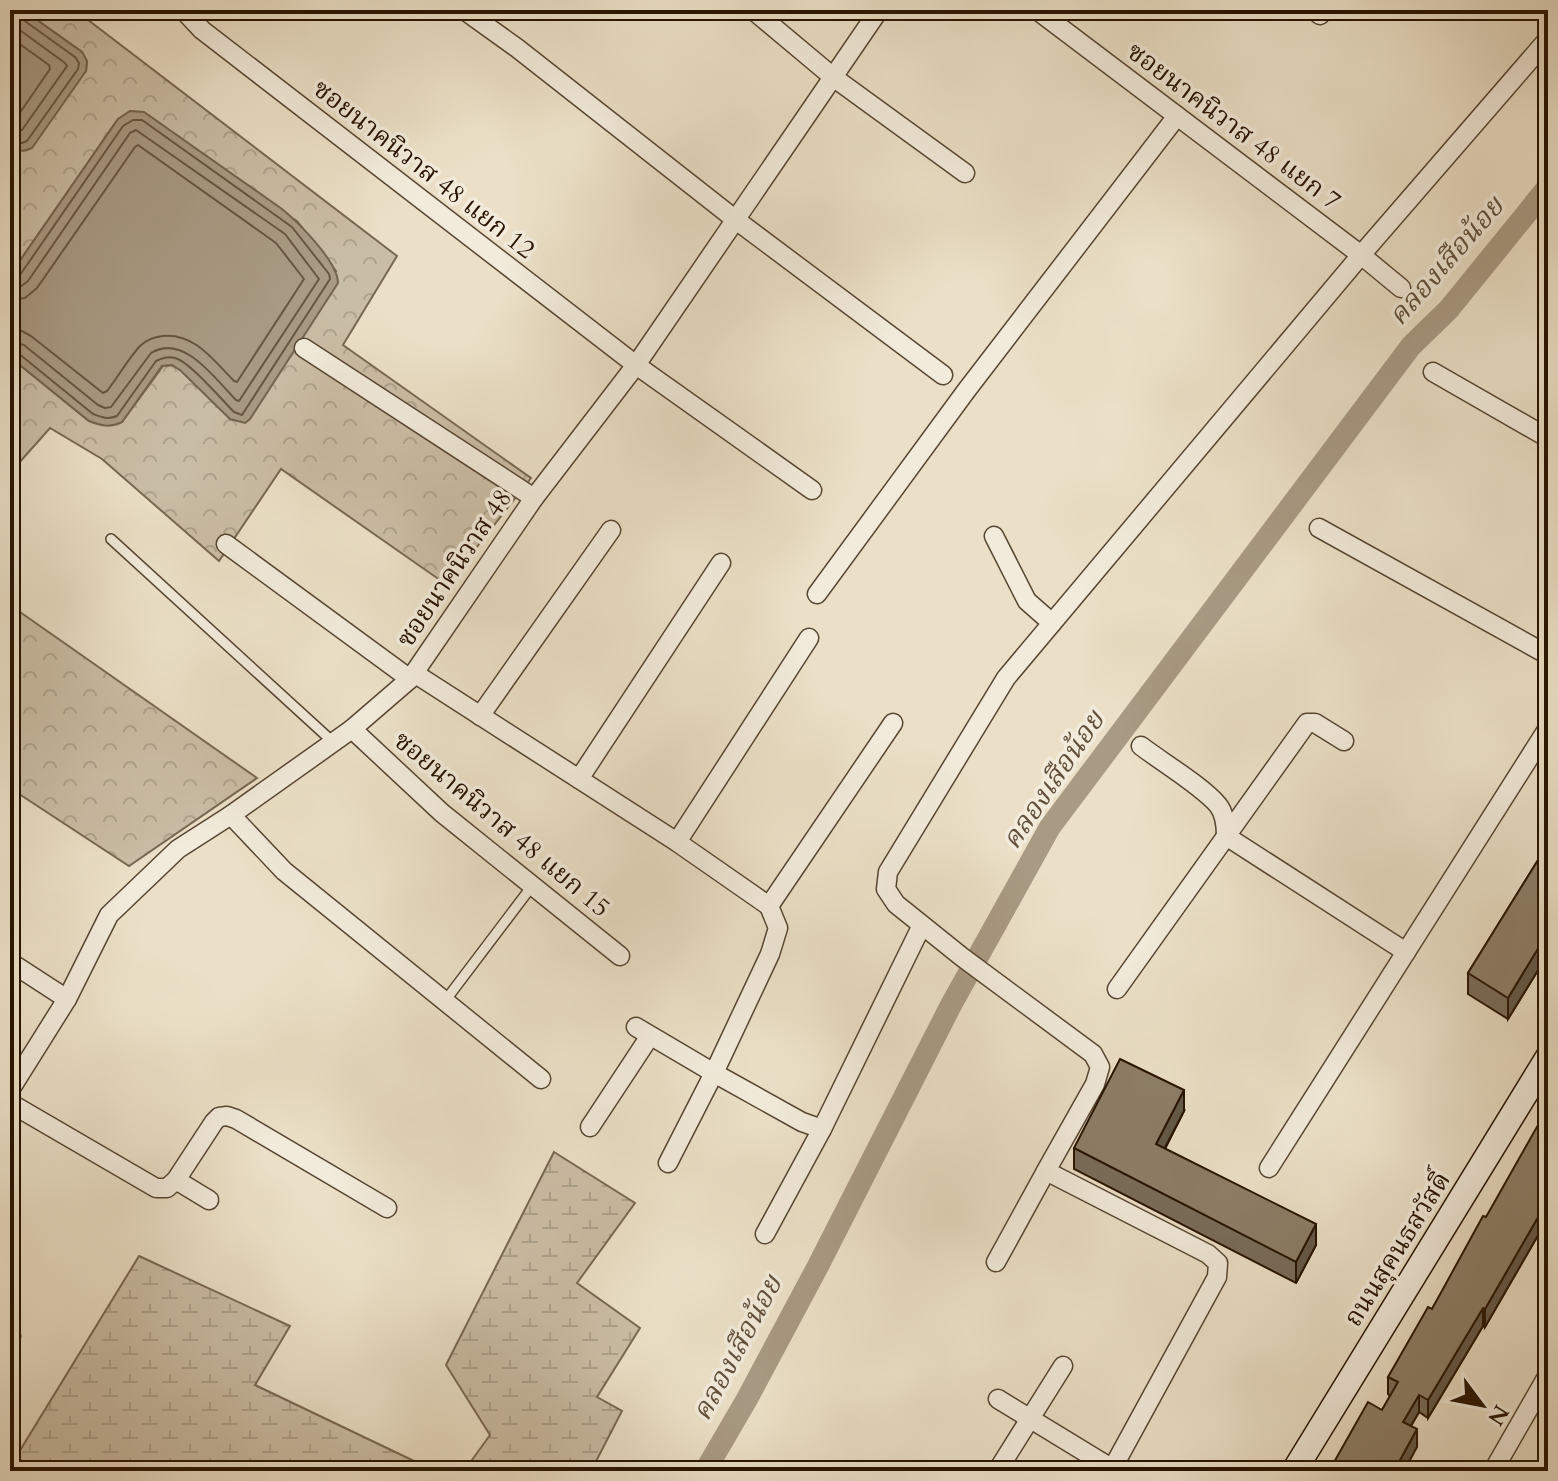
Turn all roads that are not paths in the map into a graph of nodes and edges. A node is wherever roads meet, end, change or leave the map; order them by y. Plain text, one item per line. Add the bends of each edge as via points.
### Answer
1 (186, 10) edge
2 (464, 10) edge
3 (753, 10) edge
4 (879, 10) edge
5 (1037, 10) edge
6 (1548, 39) edge
7 (833, 77) junction
8 (1177, 116) junction
9 (965, 173) dead end
10 (736, 220) junction
11 (1361, 255) junction
12 (1401, 288) dead end
13 (304, 348) dead end
14 (636, 365) junction
15 (1433, 372) dead end
16 (943, 375) dead end
17 (1548, 438) edge
18 (812, 490) dead end
19 (534, 498) junction
20 (1319, 528) dead end
21 (611, 530) dead end
22 (994, 536) dead end
23 (111, 539) dead end
24 (226, 544) dead end
25 (721, 563) dead end
26 (817, 594) dead end
27 (1052, 623) junction
28 (809, 638) dead end
29 (1548, 655) edge
30 (412, 676) junction
31 (480, 716) junction
32 (893, 723) dead end
33 (1548, 728) edge
34 (352, 729) junction
35 (1344, 741) dead end
36 (333, 742) junction
37 (1141, 746) dead end
38 (579, 779) junction
39 (231, 815) junction
40 (1226, 836) junction
41 (677, 842) junction
42 (532, 886) junction
43 (769, 906) junction
44 (922, 925) junction
45 (1406, 952) junction
46 (620, 956) dead end
47 (10, 962) edge
48 (1117, 989) dead end
49 (67, 999) junction
50 (445, 1002) junction
51 (1548, 1057) edge
52 (714, 1073) junction
53 (541, 1079) dead end
54 (10, 1090) edge
55 (10, 1103) edge
56 (590, 1127) dead end
57 (822, 1129) junction
58 (668, 1163) dead end
59 (1269, 1168) dead end
60 (1046, 1171) junction
61 (176, 1180) junction
62 (209, 1200) dead end
63 (387, 1208) dead end
64 (765, 1234) dead end
65 (996, 1262) dead end
66 (1063, 1366) dead end
67 (1548, 1375) edge
68 (998, 1399) dead end
69 (1031, 1419) junction
70 (1001, 1465) dead end
71 (1113, 1470) edge
72 (1294, 1471) edge
73 (1493, 1471) edge

1 - 14 street, ซอยนาคนิวาส 48 แยก 12 via 202,30
2 - 10 street
3 - 7 street
4 - 7 street, ซอยนาคนิวาส 48
5 - 8 street, ซอยนาคนิวาส 48 แยก 7
6 - 11 street
7 - 9 street
7 - 10 street, ซอยนาคนิวาส 48
8 - 11 street, ซอยนาคนิวาส 48 แยก 7
8 - 26 street
10 - 14 street, ซอยนาคนิวาส 48
10 - 16 street
11 - 12 street, ซอยนาคนิวาส 48 แยก 7
11 - 27 street
13 - 19 street
14 - 18 street, ซอยนาคนิวาส 48 แยก 12
14 - 19 street, ซอยนาคนิวาส 48
15 - 17 street
19 - 30 street, ซอยนาคนิวาส 48
20 - 29 street
21 - 31 street
22 - 27 street via 1027,601
23 - 36 lane
24 - 30 street
25 - 38 street
27 - 44 street via 1006,678 888,872 886,889
28 - 41 street
30 - 31 street
30 - 34 street, ซอยนาคนิวาส 48
31 - 38 street
32 - 43 street
33 - 45 street
34 - 36 street, ซอยนาคนิวาส 48
34 - 42 street, ซอยนาคนิวาส 48 แยก 15 via 442,813
35 - 40 street via 1307,723
36 - 39 street, ซอยนาคนิวาส 48
37 - 40 street via 1219,807
38 - 41 street
39 - 49 street, ซอยนาคนิวาส 48 via 178,849 109,915
39 - 50 street via 284,871
40 - 45 street
40 - 48 street
41 - 43 street
42 - 46 street, ซอยนาคนิวาส 48 แยก 15
42 - 50 lane
43 - 52 street via 778,928 770,954
44 - 57 street
44 - 60 street via 1093,1054 1100,1067
45 - 59 street
47 - 49 street
49 - 54 street, ซอยนาคนิวาส 48
50 - 53 street
51 - 72 main road, ถนนสุคนธสวัสดิ์
52 - 56 street via 643,1031
52 - 57 street
52 - 58 street
55 - 61 street via 156,1188 167,1188
57 - 64 street
60 - 65 street
60 - 71 street via 1218,1263 1217,1277
61 - 62 street
61 - 63 street via 214,1122 227,1116
66 - 69 street
67 - 73 street
68 - 69 street
69 - 70 street
69 - 71 street

